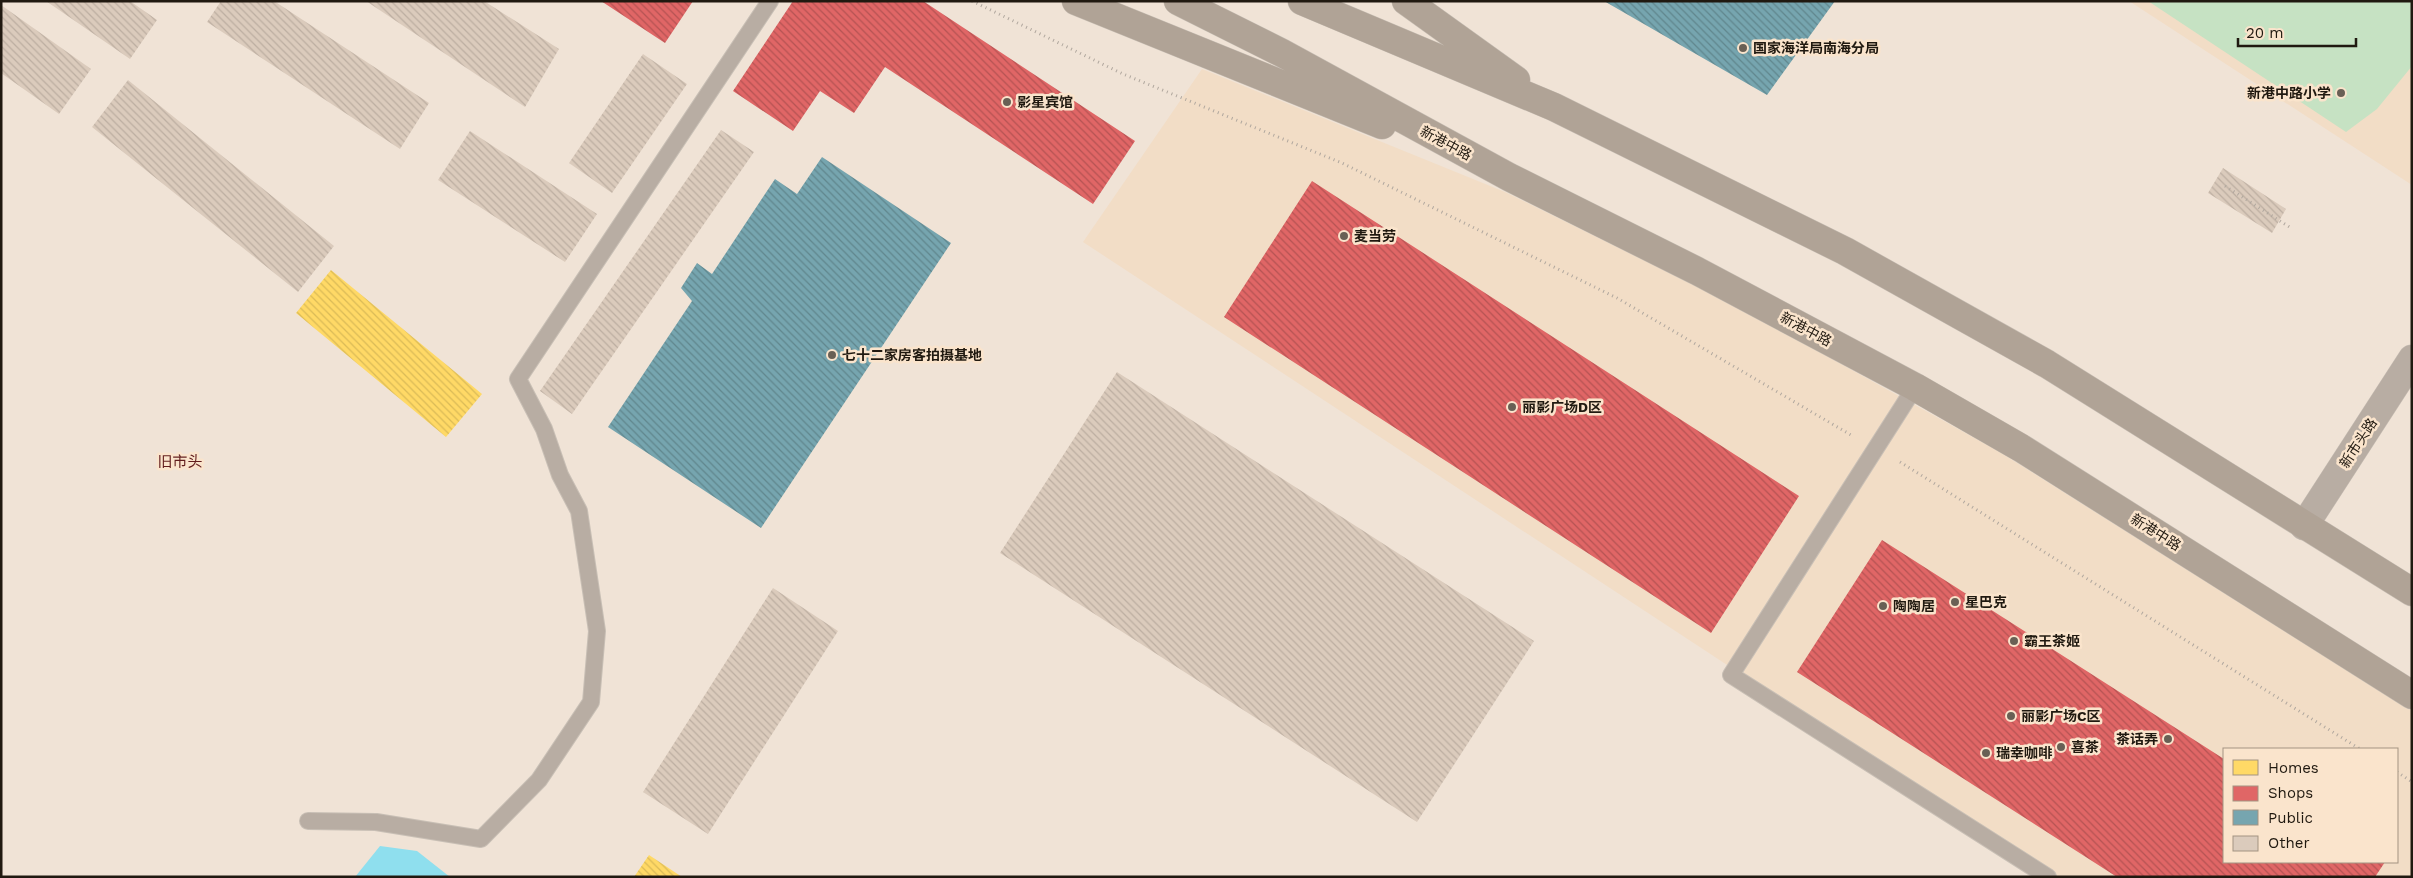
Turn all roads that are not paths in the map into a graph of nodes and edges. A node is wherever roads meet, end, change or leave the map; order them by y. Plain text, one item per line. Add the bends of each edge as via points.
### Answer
1 (770, 1) edge
2 (1076, 1) edge
3 (1178, 1) edge
4 (1302, 1) edge
5 (1406, 1) edge
6 (1554, 107) junction
7 (1509, 176) junction
8 (2412, 359) edge
9 (1915, 387) junction
10 (2304, 526) junction
11 (2412, 592) edge
12 (2412, 695) edge
13 (308, 821) dead end
14 (2048, 877) edge

1 - 13 lane via 518,379 579,511 597,630 591,702 539,780 481,839 376,822
2 - 7 main road
3 - 7 main road, 新港中路 via 1282,53
4 - 6 main road
5 - 6 main road
6 - 10 main road via 1845,251 1960,314 2115,405
7 - 9 main road, 新港中路
8 - 10 street, 新市头路
9 - 12 main road, 新港中路 via 2037,458
9 - 14 lane via 1731,676
10 - 11 main road

